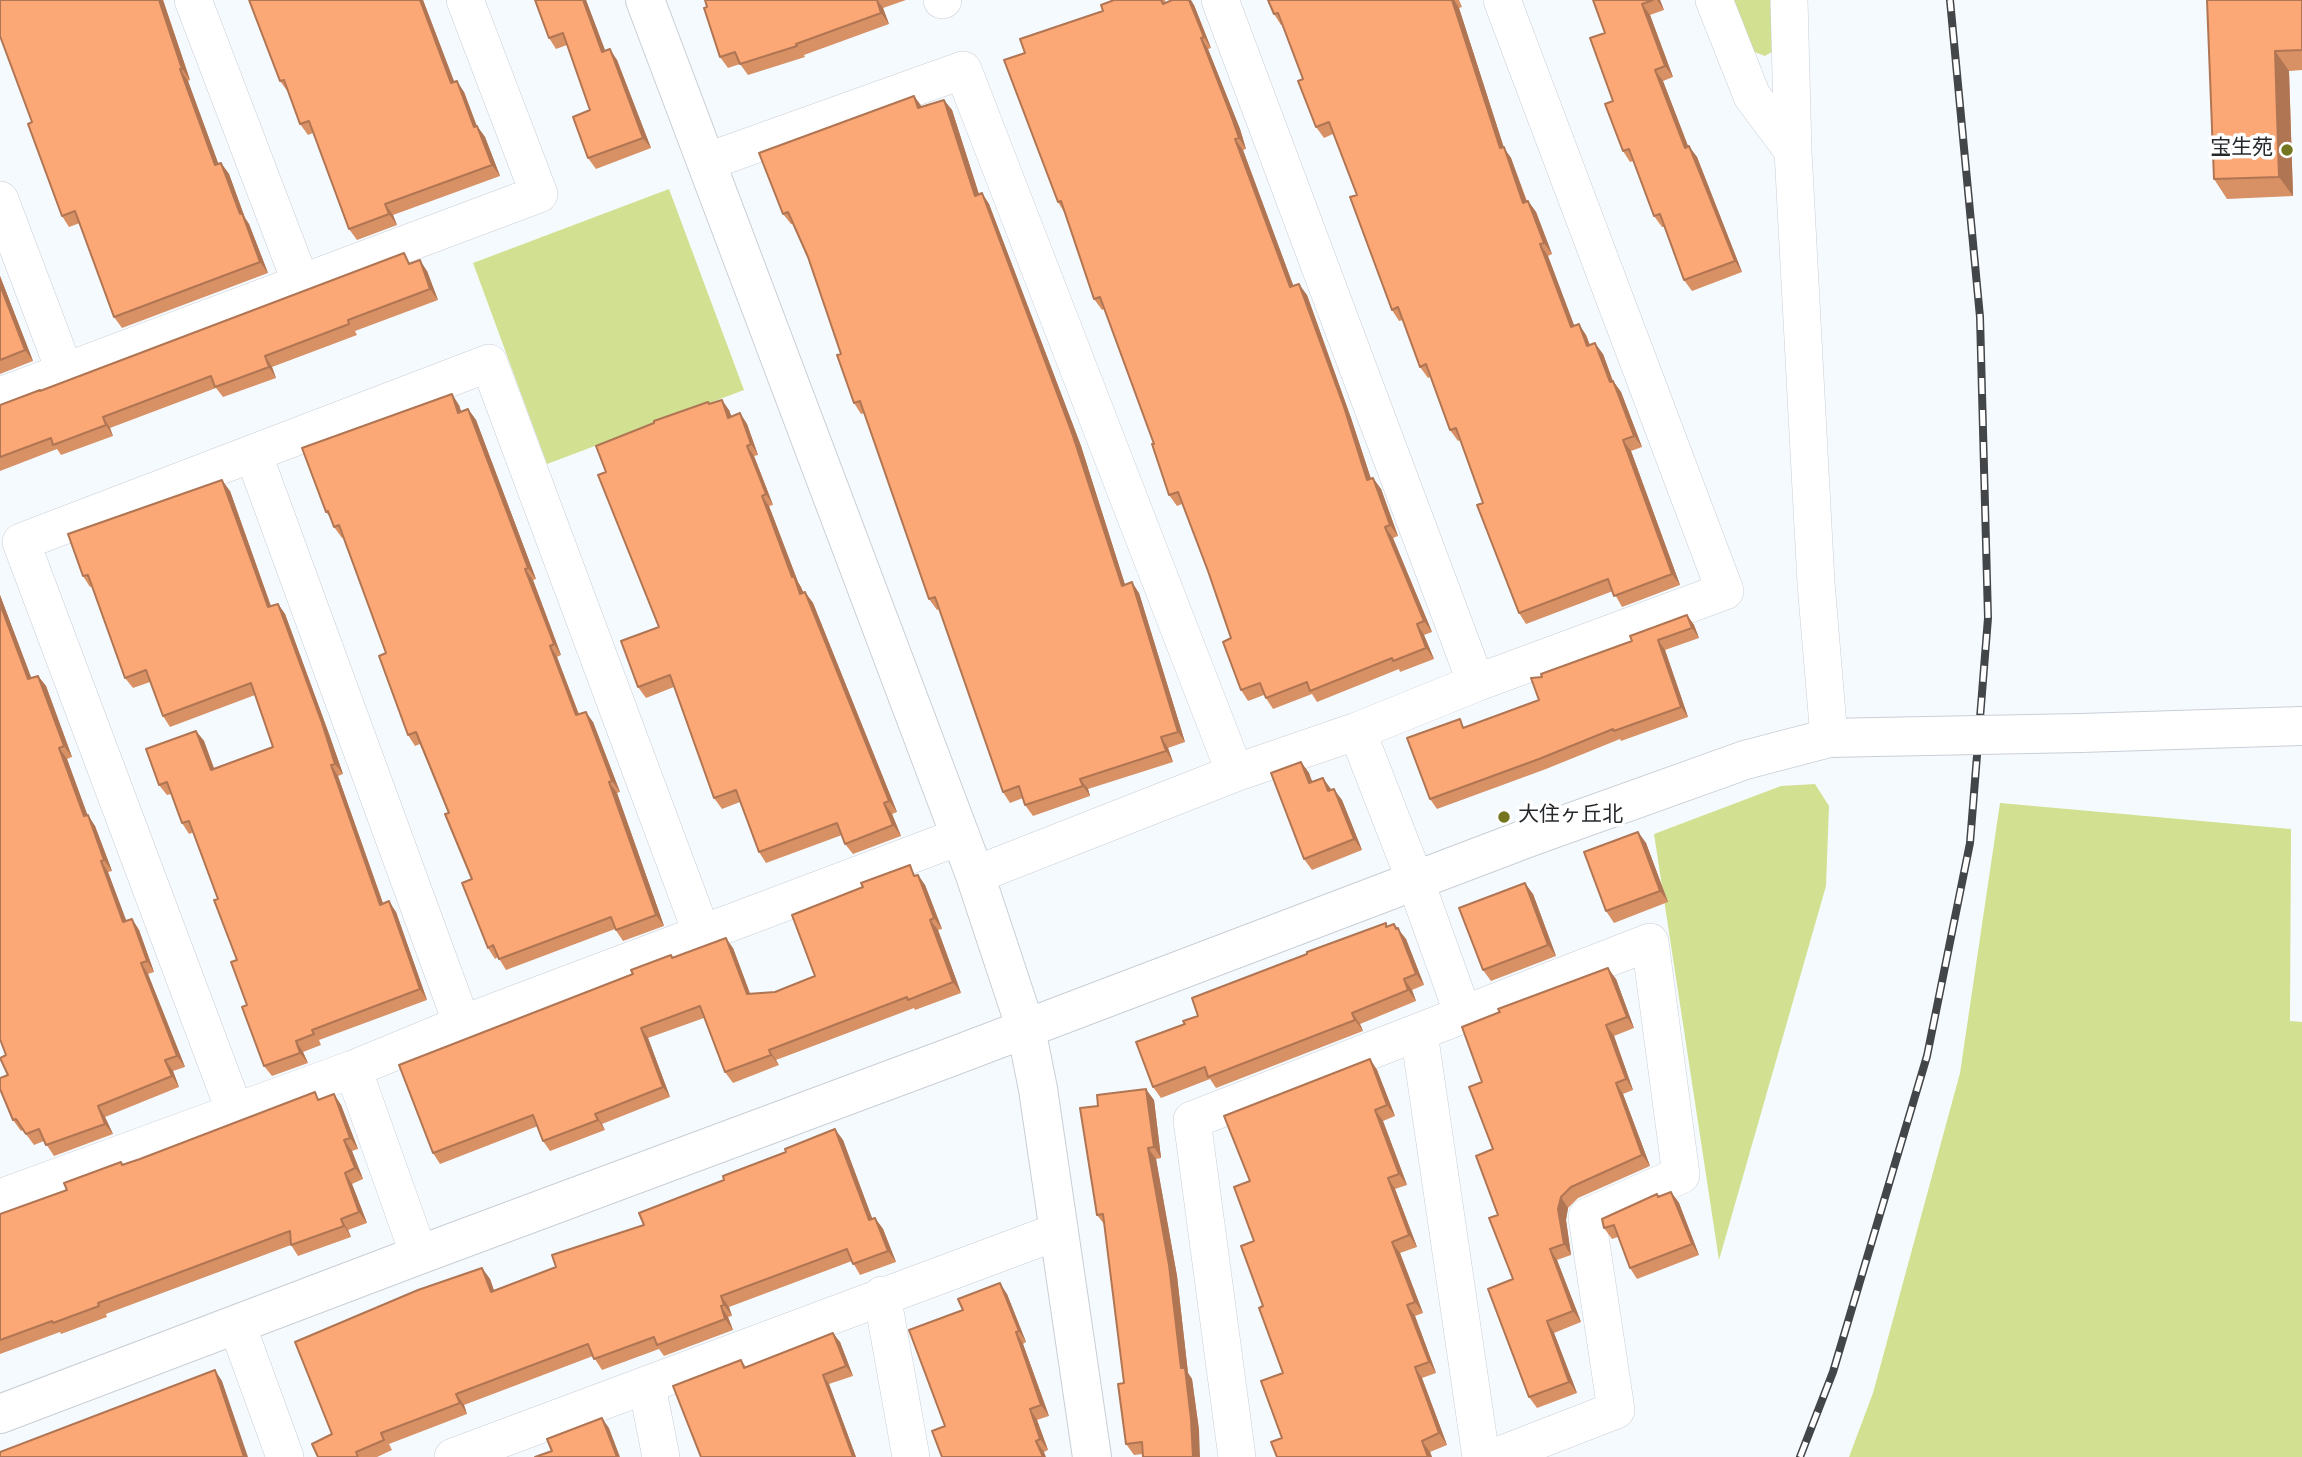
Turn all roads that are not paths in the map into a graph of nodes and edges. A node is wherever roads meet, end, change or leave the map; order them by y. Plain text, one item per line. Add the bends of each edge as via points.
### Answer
1 (193, 0) edge
2 (464, 0) edge
3 (645, 0) edge
4 (1220, 0) edge
5 (1502, 0) edge
6 (1714, 0) edge
7 (1789, 0) edge
8 (1793, 151) junction
9 (706, 162) junction
10 (0, 200) edge
11 (301, 283) junction
12 (65, 372) junction
13 (0, 396) edge
14 (253, 453) junction
15 (1476, 682) junction
16 (2302, 726) edge
17 (1357, 731) junction
18 (1829, 738) junction
19 (1235, 774) junction
20 (961, 836) junction
21 (975, 875) junction
22 (1415, 880) junction
23 (702, 934) junction
24 (1463, 1014) junction
25 (463, 1024) junction
26 (1026, 1029) junction
27 (1419, 1033) junction
28 (353, 1069) junction
29 (235, 1112) junction
30 (0, 1198) edge
31 (1059, 1231) junction
32 (419, 1255) junction
33 (882, 1295) junction
34 (237, 1325) junction
35 (647, 1386) junction
36 (0, 1414) edge
37 (285, 1457) edge
38 (453, 1457) edge
39 (661, 1457) edge
40 (911, 1457) edge
41 (1092, 1457) edge
42 (1237, 1457) edge
43 (1481, 1457) edge
44 (1495, 1457) edge

1 - 11 street
2 - 11 street via 539,194
3 - 9 street
4 - 15 street
5 - 15 street via 1725,592
6 - 8 street via 1752,96
7 - 8 street
8 - 18 street via 1815,569
9 - 19 street via 963,70
9 - 20 street
10 - 12 street
11 - 12 street
12 - 13 street
14 - 23 street via 489,363
14 - 25 street
14 - 29 street via 21,542
15 - 17 street
16 - 18 street, bridge
17 - 19 street
17 - 22 street
18 - 22 street via 1745,760
19 - 21 street
20 - 21 street
20 - 23 street
21 - 26 street
22 - 24 street
22 - 26 street
23 - 25 street
24 - 27 street
24 - 44 street via 1650,942 1681,1175 1587,1217 1616,1410
25 - 28 street
26 - 31 street
26 - 32 street
27 - 42 street via 1192,1120
27 - 43 street
28 - 29 street
28 - 32 street
29 - 30 street
31 - 33 street
31 - 41 street
32 - 34 street
33 - 35 street
33 - 40 street
34 - 36 street
34 - 37 street
35 - 38 street
35 - 39 street

